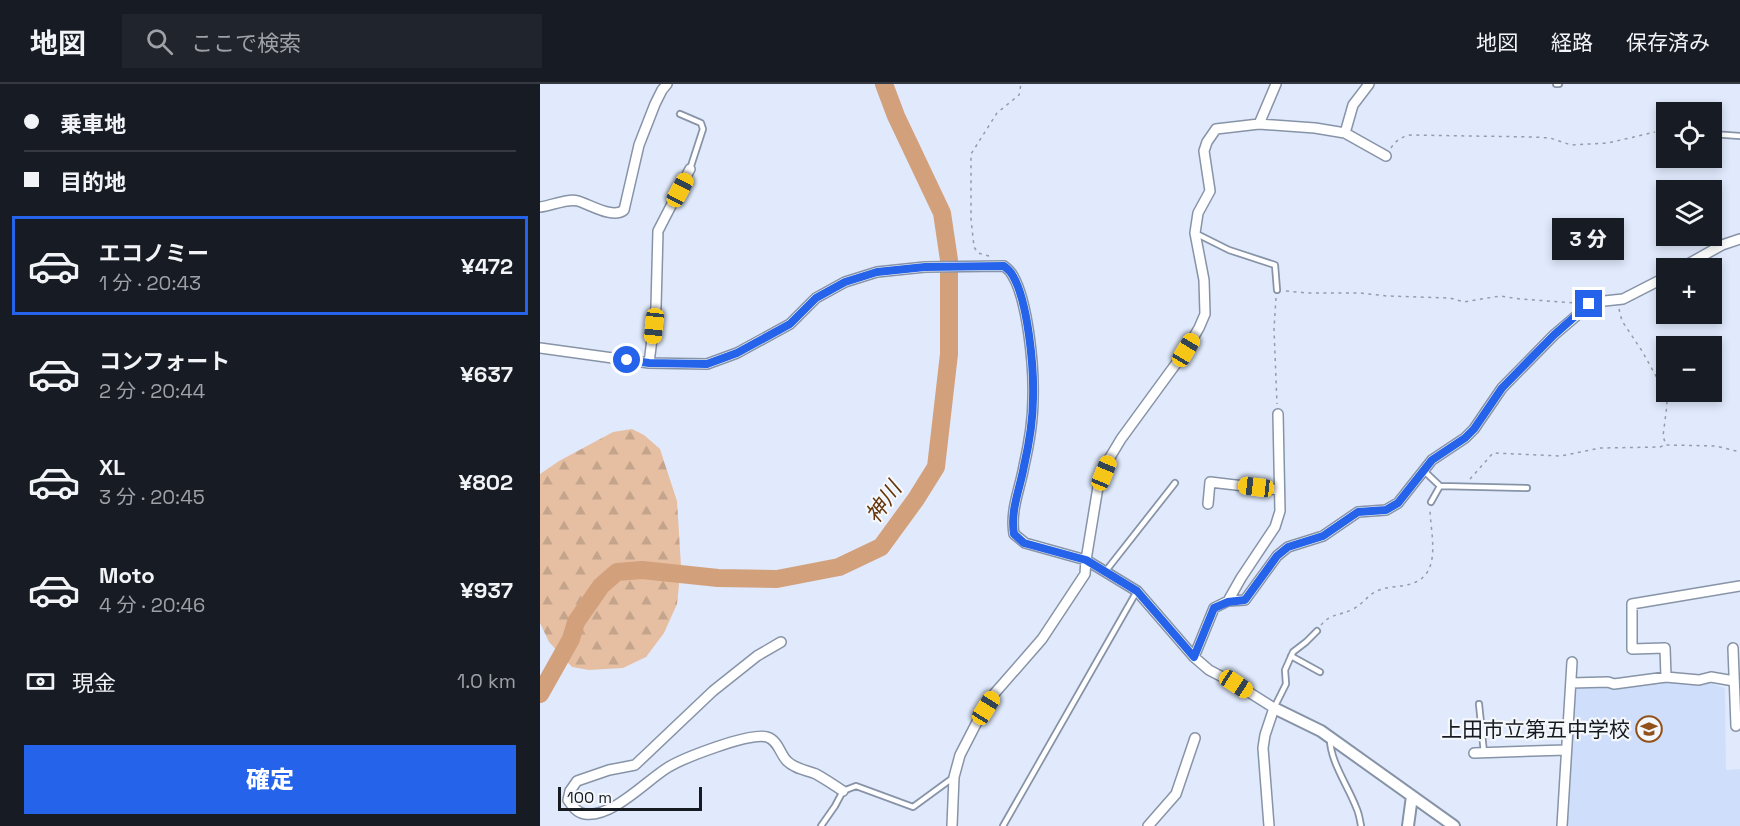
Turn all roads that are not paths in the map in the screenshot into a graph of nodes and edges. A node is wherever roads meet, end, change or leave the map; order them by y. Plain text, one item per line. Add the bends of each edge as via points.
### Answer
1 (667, 84) edge
2 (1276, 84) edge
3 (1369, 84) edge
4 (680, 114) dead end
5 (1259, 124) junction
6 (1345, 133) junction
7 (1722, 135) edge
8 (1740, 136) edge
9 (1386, 156) road end
10 (690, 170) joint
11 (540, 207) edge
12 (1195, 232) junction
13 (1740, 239) edge
14 (1699, 258) edge
15 (1656, 282) edge
16 (1277, 290) road end
17 (540, 348) edge
18 (649, 363) junction
19 (1278, 414) road end
20 (1423, 471) junction
21 (1175, 483) dead end
22 (1440, 486) junction
23 (1527, 488) dead end
24 (1279, 490) junction
25 (1431, 502) road end
26 (1208, 504) dead end
27 (1086, 560) junction
28 (1105, 572) junction
29 (1740, 586) edge
30 (1137, 591) junction
31 (1228, 602) junction
32 (1317, 631) road end
33 (781, 642) dead end
34 (1733, 648) dead end
35 (1291, 656) junction
36 (1194, 657) junction
37 (1572, 662) dead end
38 (1320, 672) dead end
39 (1666, 677) junction
40 (1734, 681) junction
41 (1572, 683) junction
42 (1479, 704) dead end
43 (1274, 708) junction
44 (1736, 726) dead end
45 (1195, 738) dead end
46 (1330, 738) junction
47 (1566, 750) junction
48 (1479, 753) joint
49 (954, 777) junction
50 (843, 791) junction
51 (1412, 796) junction
52 (1442, 822) edge
53 (821, 826) edge
54 (952, 826) edge
55 (1003, 826) edge
56 (1148, 826) edge
57 (1269, 826) edge
58 (1361, 826) edge
59 (1408, 826) edge
60 (1454, 826) edge
61 (1562, 826) edge

1 - 11 street via 639,145 624,210 613,213 574,200
2 - 5 street
3 - 6 street via 1353,105
4 - 10 lane via 701,123 703,129
5 - 6 street
5 - 12 street via 1216,129 1207,142 1204,151 1210,191 1198,213
6 - 9 street
7 - 8 lane
10 - 18 street via 658,231 656,307
12 - 16 lane via 1228,250 1275,266
12 - 27 street via 1204,280 1205,314 1186,350 1109,459 1098,487
13 - 14 street
15 - 20 street via 1630,295 1589,304 1502,388 1474,429
17 - 18 street
18 - 27 street via 707,364 737,353 790,324 816,298 845,282 877,272 1004,266 1019,288 1032,360 1030,428 1014,506 1014,534 1024,543
19 - 24 street
20 - 22 lane
20 - 31 street via 1398,503 1386,510 1358,512 1323,536 1288,547 1245,600
21 - 28 lane
22 - 23 lane
22 - 25 lane
24 - 26 street via 1210,482
24 - 31 street via 1280,511 1275,527
27 - 28 street
27 - 49 street via 1085,574 1042,639 994,694 960,755
28 - 30 street
29 - 39 street via 1632,604 1632,649 1665,648
30 - 36 street
30 - 55 lane
31 - 36 street via 1214,608
32 - 35 lane
33 - 50 street via 713,691 635,765 577,781 568,800 575,810 585,814 602,812 619,805 669,767 753,736 766,736 787,761
34 - 40 street
35 - 38 lane
35 - 43 lane via 1285,670 1286,684
36 - 43 street via 1218,676
37 - 41 street
39 - 40 street
39 - 41 street via 1614,684
40 - 44 street
41 - 47 street
42 - 48 lane
43 - 46 street
43 - 57 street via 1263,748
45 - 56 street via 1176,794
46 - 51 street
46 - 58 lane
47 - 48 street
47 - 61 street
49 - 50 lane via 913,807 856,786
49 - 54 street
50 - 53 lane
51 - 52 street
51 - 59 street
52 - 60 street

